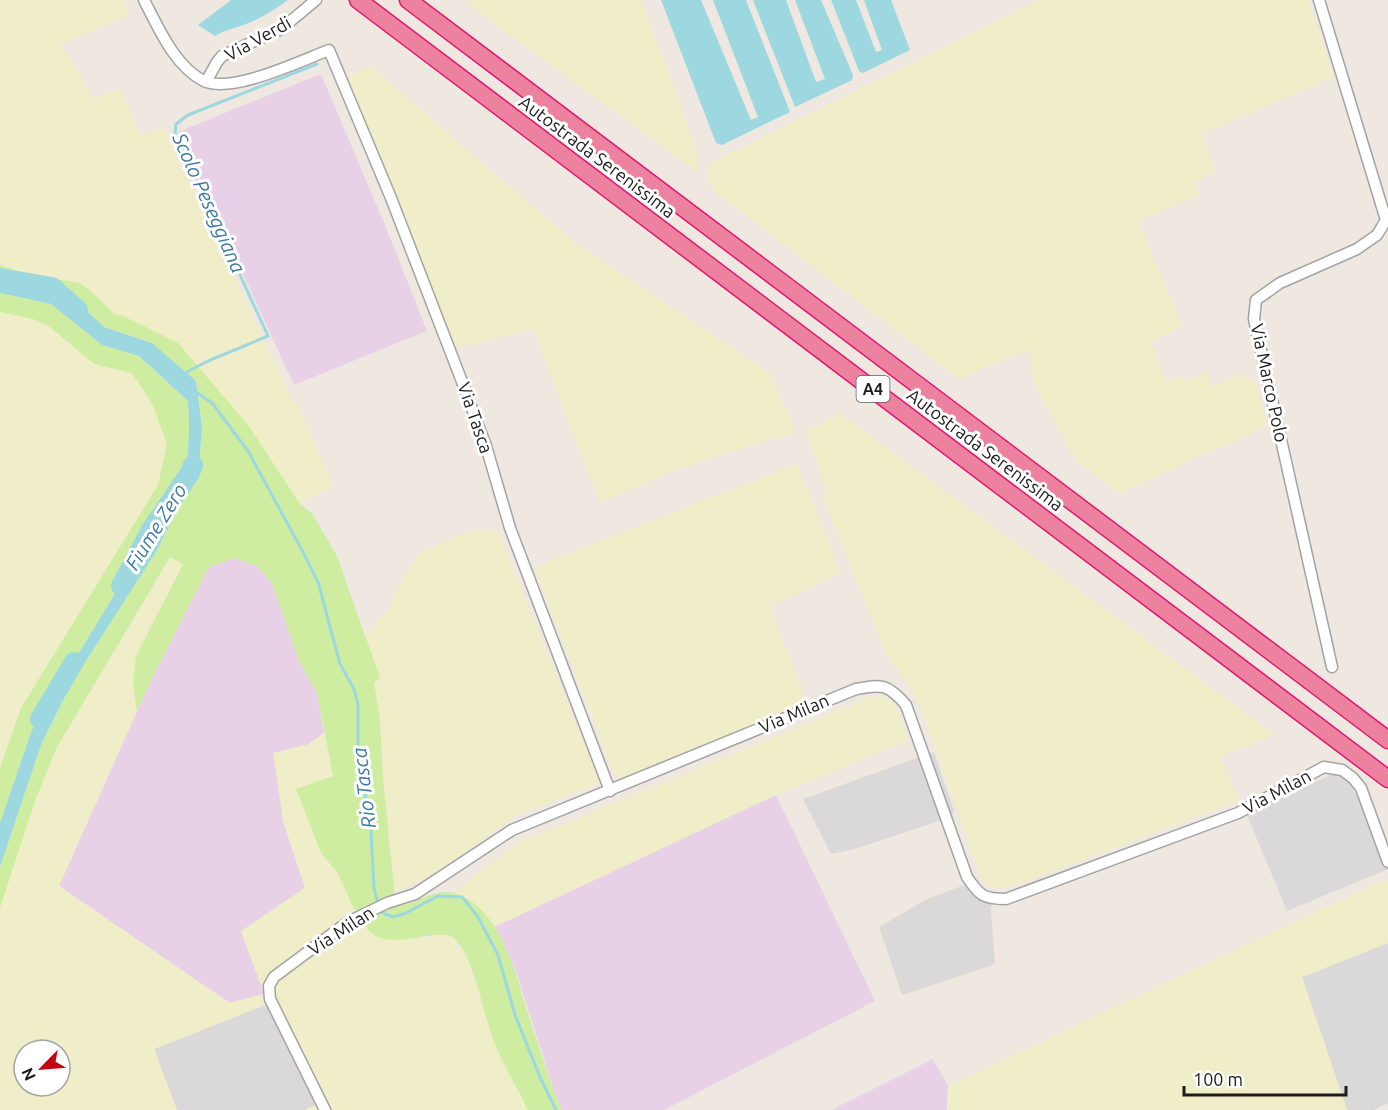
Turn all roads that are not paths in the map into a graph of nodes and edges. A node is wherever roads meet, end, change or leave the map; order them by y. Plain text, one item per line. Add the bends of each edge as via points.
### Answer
1 (144, 0) edge
2 (316, 0) edge
3 (358, 0) edge
4 (408, 0) edge
5 (1319, 0) edge
6 (329, 50) joint
7 (206, 82) junction
8 (1332, 667) dead end
9 (1388, 740) edge
10 (1388, 779) edge
11 (610, 790) junction
12 (1388, 862) edge
13 (326, 1110) edge

1 - 7 street via 173,51
2 - 7 street, Via Verdi via 281,29 222,56
3 - 10 highway, Autostrada Serenissima / A4
4 - 9 highway, Autostrada Serenissima / A4
5 - 8 street, Via Marco Polo via 1386,220 1377,235 1357,249 1280,283 1256,300 1254,319
6 - 7 street, Via Verdi via 241,82
6 - 11 street, Via Tasca via 392,198 457,368 486,446 510,528
11 - 12 street, Via Milan via 856,689 877,685 893,690 906,705 967,877 978,893 990,899 1006,899 1238,813 1324,767 1342,770 1361,788
11 - 13 street, Via Milan via 512,830 415,894 348,922 274,977 269,986 270,999

